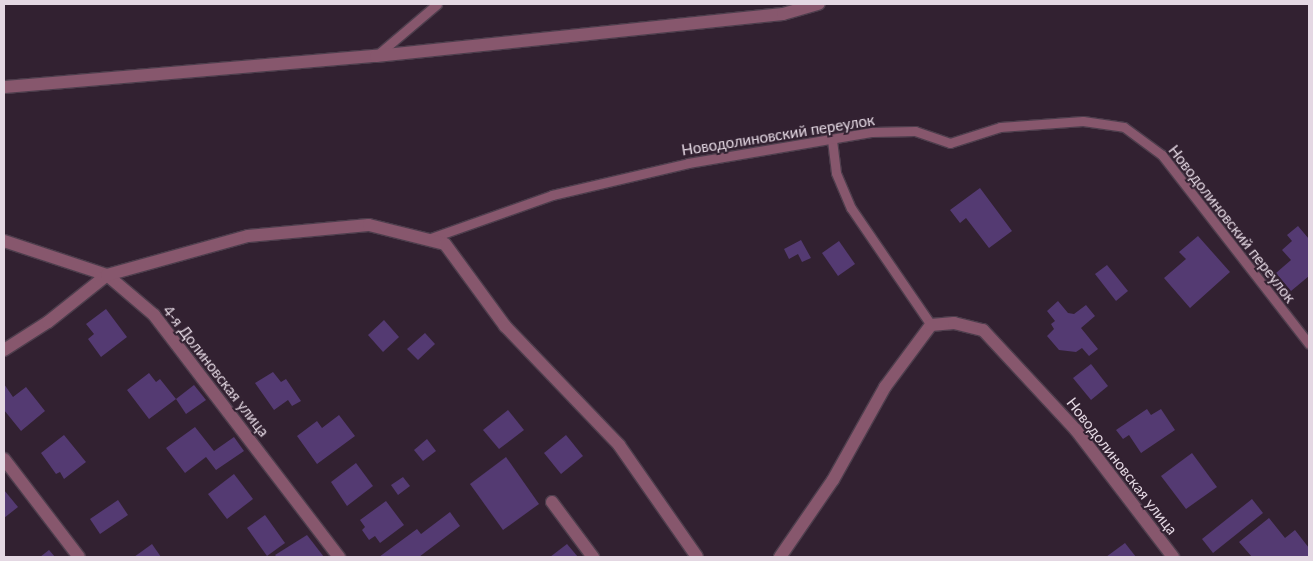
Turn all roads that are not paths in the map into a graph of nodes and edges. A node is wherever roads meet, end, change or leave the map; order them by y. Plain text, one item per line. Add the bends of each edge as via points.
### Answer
1 (437, 4) edge
2 (819, 4) edge
3 (376, 56) junction
4 (4, 87) edge
5 (832, 140) junction
6 (426, 239) junction
7 (4, 240) edge
8 (107, 275) junction
9 (931, 325) junction
10 (1309, 344) edge
11 (4, 350) edge
12 (4, 458) edge
13 (552, 502) dead end
14 (79, 557) edge
15 (339, 557) edge
16 (594, 557) edge
17 (697, 557) edge
18 (780, 557) edge
19 (1173, 557) edge

1 - 3 lane
2 - 3 street via 783,14
3 - 4 street
5 - 6 lane, Новодолиновский переулок via 688,163 552,195
5 - 9 lane via 836,173 851,208
5 - 10 lane, Новодолиновский переулок via 872,132 915,131 950,143 1000,127 1083,121 1124,127 1162,154
6 - 8 street via 369,225 248,236
6 - 17 street via 445,244 505,326 620,445
7 - 8 street, 4-я Долиновская улица
8 - 11 street via 48,322
8 - 15 street, 4-я Долиновская улица via 154,315
9 - 18 street via 885,387 833,480
9 - 19 street, Новодолиновская улица via 954,323 983,330 1076,430
12 - 14 street
13 - 16 street

